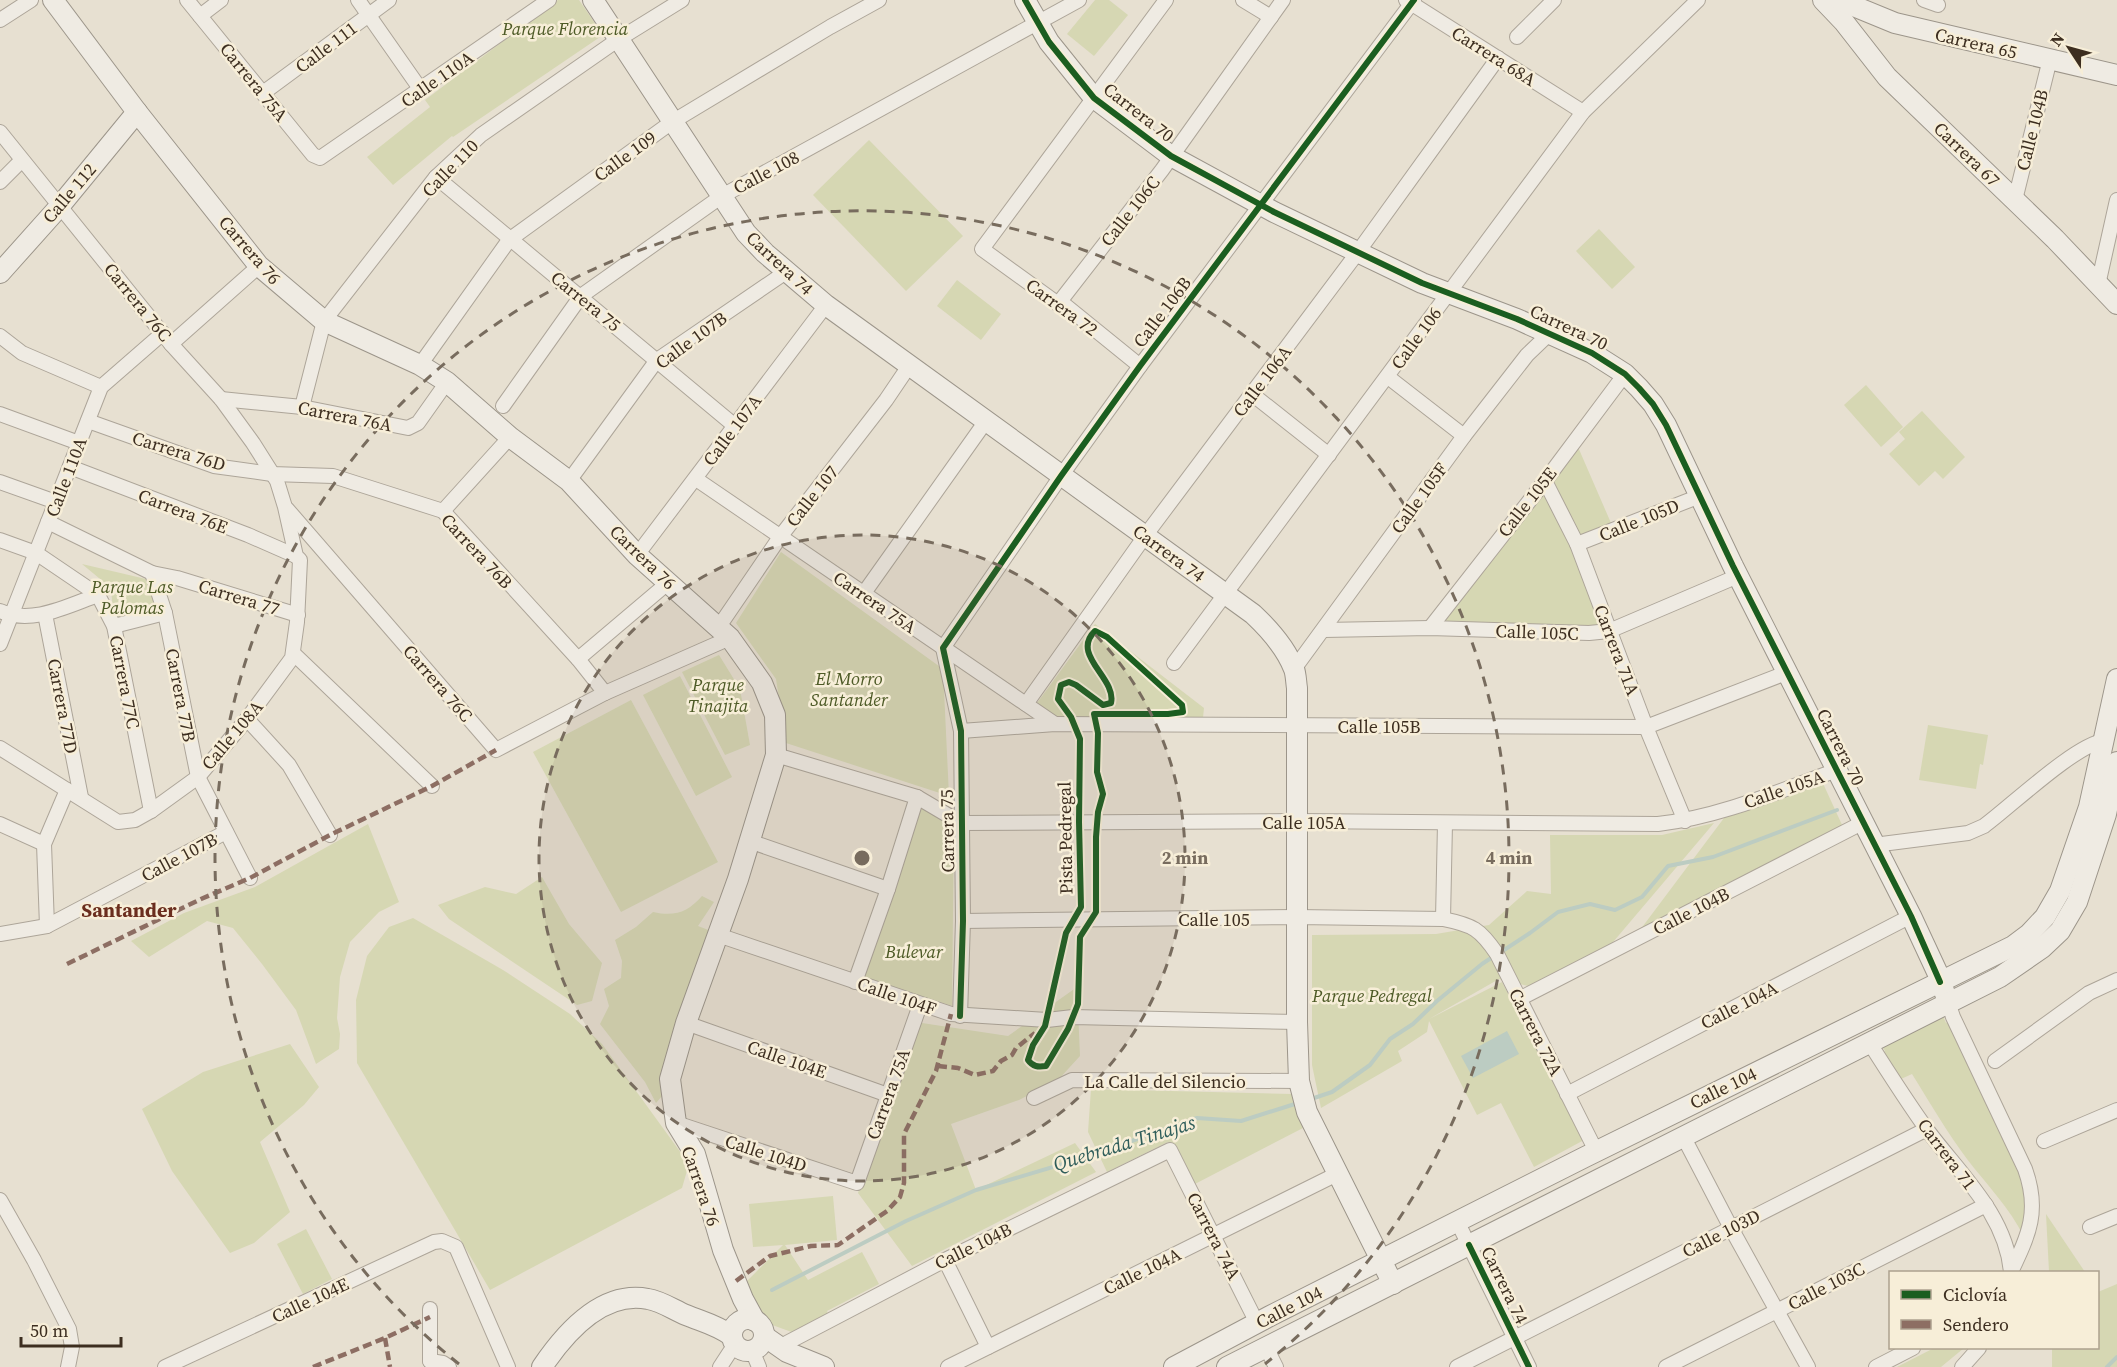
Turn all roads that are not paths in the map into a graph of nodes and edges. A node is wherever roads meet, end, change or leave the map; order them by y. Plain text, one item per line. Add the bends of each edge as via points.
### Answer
1 (31, 0) edge
2 (53, 0) edge
3 (187, 0) edge
4 (221, 0) edge
5 (358, 0) edge
6 (389, 0) edge
7 (549, 0) edge
8 (593, 0) edge
9 (681, 0) edge
10 (879, 0) edge
11 (1025, 0) edge
12 (1079, 0) edge
13 (1166, 0) edge
14 (1243, 0) edge
15 (1284, 0) edge
16 (1554, 0) edge
17 (1698, 0) edge
18 (1823, 0) edge
19 (1839, 0) edge
20 (1924, 0) edge
21 (1410, 1) edge
22 (1938, 5) dead end
23 (200, 16) junction
24 (368, 16) junction
25 (1271, 17) junction
26 (0, 20) edge
27 (1039, 24) junction
28 (1518, 37) dead end
29 (619, 39) junction
30 (1498, 58) junction
31 (2049, 59) junction
32 (2117, 75) edge
33 (421, 90) junction
34 (263, 93) junction
35 (1094, 98) junction
36 (137, 112) junction
37 (1583, 112) junction
38 (672, 122) junction
39 (0, 132) edge
40 (1172, 156) junction
41 (324, 157) joint
42 (21, 161) junction
43 (436, 177) junction
44 (0, 182) edge
45 (722, 196) junction
46 (2015, 200) junction
47 (2117, 200) edge
48 (1262, 205) junction
49 (59, 207) junction
50 (509, 240) junction
51 (1358, 252) junction
52 (259, 266) junction
53 (786, 272) junction
54 (0, 273) edge
55 (2097, 285) junction
56 (1449, 293) junction
57 (581, 296) junction
58 (1058, 304) junction
59 (2117, 304) edge
60 (826, 305) junction
61 (324, 321) junction
62 (1550, 333) junction
63 (0, 336) edge
64 (167, 338) junction
65 (657, 360) junction
66 (420, 365) junction
67 (909, 366) junction
68 (1140, 366) junction
69 (1625, 374) junction
70 (1388, 377) junction
71 (447, 382) junction
72 (101, 387) junction
73 (1252, 394) junction
74 (221, 399) junction
75 (503, 406) dead end
76 (302, 407) junction
77 (0, 414) edge
78 (88, 421) junction
79 (986, 421) junction
80 (735, 426) junction
81 (1464, 436) junction
82 (510, 437) junction
83 (79, 443) junction
84 (1329, 455) junction
85 (70, 468) junction
86 (272, 474) junction
87 (1061, 476) junction
88 (696, 479) junction
89 (569, 481) junction
90 (1545, 481) junction
91 (0, 482) edge
92 (1700, 496) junction
93 (56, 502) junction
94 (285, 507) junction
95 (443, 511) junction
96 (48, 522) junction
97 (1145, 536) junction
98 (780, 537) junction
99 (0, 540) edge
100 (1577, 544) junction
101 (36, 553) junction
102 (637, 555) junction
103 (296, 556) junction
104 (152, 573) junction
105 (1738, 576) junction
106 (669, 582) junction
107 (864, 592) junction
108 (1226, 594) junction
109 (98, 595) junction
110 (6, 613) edge
111 (165, 613) junction
112 (45, 614) junction
113 (297, 615) junction
114 (114, 626) junction
115 (1430, 628) junction
116 (1324, 630) junction
117 (1610, 631) junction
118 (724, 633) junction
119 (0, 644) edge
120 (943, 648) junction
121 (294, 654) junction
122 (578, 659) junction
123 (1174, 663) dead end
124 (1294, 669) junction
125 (1786, 673) junction
126 (2117, 679) edge
127 (605, 693) junction
128 (1026, 704) junction
129 (247, 719) junction
130 (1055, 724) junction
131 (1298, 726) junction
132 (1646, 727) junction
133 (961, 731) junction
134 (2104, 741) junction
135 (0, 748) edge
136 (776, 755) junction
137 (2117, 765) edge
138 (1837, 770) junction
139 (198, 777) junction
140 (432, 786) dead end
141 (67, 790) junction
142 (917, 796) junction
143 (81, 797) junction
144 (152, 811) junction
145 (2104, 814) edge
146 (1298, 821) junction
147 (1685, 821) junction
148 (962, 823) junction
149 (1445, 823) junction
150 (1862, 823) junction
151 (0, 824) edge
152 (226, 832) junction
153 (330, 835) dead end
154 (749, 841) junction
155 (44, 844) junction
156 (1874, 845) junction
157 (250, 878) dead end
158 (888, 889) junction
159 (1911, 916) junction
160 (1296, 917) junction
161 (1443, 919) junction
162 (963, 921) junction
163 (1464, 923) joint
164 (47, 926) junction
165 (0, 934) edge
166 (718, 935) junction
167 (2117, 981) edge
168 (855, 982) junction
169 (1940, 982) junction
170 (1519, 999) junction
171 (1948, 1002) junction
172 (920, 1005) junction
173 (960, 1016) junction
174 (1297, 1022) junction
175 (686, 1023) junction
176 (1869, 1042) junction
177 (1995, 1061) dead end
178 (1299, 1081) junction
179 (1567, 1094) junction
180 (888, 1095) junction
181 (1034, 1098) dead end
182 (2117, 1110) edge
183 (676, 1123) junction
184 (1927, 1129) junction
185 (1683, 1136) junction
186 (2044, 1141) dead end
187 (1170, 1150) joint
188 (1596, 1151) junction
189 (1337, 1174) junction
190 (856, 1183) joint
191 (0, 1200) edge
192 (1986, 1205) junction
193 (2117, 1216) edge
194 (1458, 1222) junction
195 (2090, 1227) dead end
196 (1731, 1228) junction
197 (1213, 1236) junction
198 (1469, 1245) junction
199 (945, 1260) junction
200 (1382, 1261) junction
201 (2011, 1271) edge
202 (2011, 1271) edge
203 (1393, 1284) junction
204 (430, 1309) dead end
205 (1777, 1311) junction
206 (1257, 1323) junction
207 (1515, 1338) junction
208 (751, 1339) edge
209 (988, 1347) junction
210 (1266, 1347) junction
211 (1909, 1349) edge
212 (1977, 1349) edge
213 (197, 1353) junction
214 (428, 1364) edge
215 (68, 1367) edge
216 (165, 1367) edge
217 (200, 1367) edge
218 (449, 1367) edge
219 (508, 1367) edge
220 (542, 1367) edge
221 (720, 1367) edge
222 (824, 1367) edge
223 (948, 1367) edge
224 (1174, 1367) edge
225 (1227, 1367) edge
226 (1276, 1367) edge
227 (1457, 1367) edge
228 (1529, 1367) edge
229 (1666, 1367) edge
230 (1808, 1367) edge
231 (1876, 1367) edge
232 (1962, 1367) edge

1 - 26 street
2 - 36 main road, Carrera 76
3 - 23 street, Carrera 75A
4 - 23 street
5 - 24 street
6 - 24 street, Calle 111
7 - 33 street, Calle 110A
8 - 29 main road, Carrera 74
9 - 29 street, Calle 110
10 - 38 street, Calle 109
11 - 27 main road, Carrera 70
12 - 27 street, Calle 108
13 - 35 street
14 - 25 street
15 - 25 street, Calle 106C
16 - 28 street
17 - 37 street, Calle 106
18 - 46 main road, Carrera 67 via 1887,77
19 - 31 main road, Carrera 65 via 1895,23
20 - 22 street
21 - 30 street, Carrera 68A
21 - 48 street, Calle 106B
23 - 34 street, Carrera 75A
24 - 33 street
24 - 34 street, Calle 111
25 - 40 street, Calle 106C
27 - 35 main road, Carrera 70
27 - 45 street, Calle 108
29 - 38 main road, Carrera 74
29 - 43 street, Calle 110 via 481,135
30 - 37 street, Carrera 68A
30 - 51 street, Calle 106A
31 - 32 main road, Carrera 65
31 - 46 street, Calle 104B
33 - 41 street, Calle 110A
34 - 41 street, Carrera 75A via 313,155
35 - 40 main road, Carrera 70
35 - 58 street, Carrera 72 via 982,249
36 - 49 main road, Calle 112
36 - 52 main road, Carrera 76
37 - 56 street, Calle 106
38 - 45 main road, Carrera 74
38 - 50 street, Calle 109
39 - 42 street, Carrera 76C
40 - 48 main road, Carrera 70
40 - 58 street, Calle 106C
42 - 44 street
42 - 49 street, Carrera 76C
43 - 50 street, Carrera 75
43 - 61 street, Calle 110
45 - 53 main road, Carrera 74 via 746,234
45 - 57 street, Calle 108
46 - 55 main road, Carrera 67
47 - 55 street
48 - 51 main road, Carrera 70
48 - 68 street, Calle 106B
49 - 54 main road, Calle 112
49 - 64 street, Carrera 76C
50 - 57 street, Carrera 75
50 - 66 street, Calle 109
51 - 56 main road, Carrera 70
51 - 73 street, Calle 106A
52 - 61 main road, Carrera 76
52 - 64 street, Calle 110A
53 - 60 main road, Carrera 74
53 - 65 street, Calle 107B
55 - 59 main road, Carrera 67
56 - 62 main road, Carrera 70
56 - 70 street, Calle 106
57 - 65 street, Carrera 75
57 - 75 street, Calle 108
58 - 68 street, Carrera 72 via 1066,306
60 - 67 main road, Carrera 74
60 - 80 street, Calle 107A
61 - 66 main road, Carrera 76
61 - 76 street, Calle 110
62 - 69 main road, Carrera 70
62 - 81 street, Calle 105F via 1527,355
63 - 72 street via 22,353
64 - 72 street, Calle 110A
64 - 74 street, Carrera 76C
65 - 80 street, Carrera 75
65 - 89 street, Calle 107B
66 - 71 main road, Carrera 76
67 - 79 main road, Carrera 74
67 - 98 street, Calle 107
68 - 87 street, Calle 106B
69 - 90 street, Calle 105E
69 - 92 main road, Carrera 70 via 1653,404 1666,425
70 - 81 street
70 - 84 street, Calle 106
71 - 76 street, Carrera 76A via 418,423 408,428
71 - 82 main road, Carrera 76
72 - 78 street, Calle 110A
73 - 84 street
73 - 97 street, Calle 106A
74 - 76 street, Carrera 76A
74 - 86 street, Carrera 76C
77 - 83 street
78 - 83 street, Calle 110A
78 - 86 street, Carrera 76D via 214,466
79 - 87 main road, Carrera 74
79 - 107 street
80 - 88 street, Calle 107A
81 - 116 street, Calle 105F
82 - 89 main road, Carrera 76
82 - 95 street
83 - 85 street, Calle 110A
84 - 108 street, Calle 106
85 - 93 street, Calle 110A
85 - 103 street, Carrera 76E
86 - 94 street
86 - 95 street, Carrera 76B via 333,476
87 - 97 main road, Carrera 74
87 - 120 street, Calle 106B
88 - 98 street, Carrera 75A
88 - 102 street, Calle 107A
89 - 102 main road, Carrera 76
90 - 100 street, Carrera 71A
90 - 115 street, Calle 105E
91 - 93 street
92 - 100 street, Calle 105D
92 - 105 main road, Carrera 70
93 - 96 street, Calle 110A
94 - 103 street
94 - 127 street, Carrera 76C via 496,750
95 - 122 street, Carrera 76B
96 - 101 street, Calle 110A
96 - 104 street, Carrera 77
97 - 108 main road, Carrera 74
97 - 128 street, Calle 106A
98 - 107 street, Carrera 75A
98 - 118 street, Calle 107
99 - 101 street
100 - 117 street, Carrera 71A
101 - 109 street, Carrera 77C
101 - 110 street, Calle 110A
102 - 106 main road, Carrera 76
103 - 113 street via 300,560
104 - 111 street, Carrera 77B
104 - 113 street, Carrera 77
105 - 117 street, Calle 105C
105 - 125 main road, Carrera 70
106 - 118 main road, Carrera 76
106 - 122 street
107 - 120 street, Carrera 75A
108 - 123 street, Calle 106
108 - 124 main road, Carrera 74 via 1267,627
109 - 112 street
109 - 114 street, Carrera 77C
110 - 112 street
110 - 119 street, Calle 110A
111 - 114 street
111 - 139 street, Carrera 77B
112 - 143 street, Carrera 77D
113 - 121 street
114 - 144 street, Carrera 77C
115 - 116 street, Calle 105C
115 - 117 street, Calle 105C
116 - 124 street, Calle 105F
117 - 132 street, Carrera 71A
118 - 127 street
118 - 136 main road, Carrera 76 via 762,683 771,704
120 - 128 street, Carrera 75A
120 - 133 street, Carrera 75
121 - 129 street, Calle 108A
121 - 140 street
122 - 127 street, Carrera 76B
124 - 131 main road, Carrera 74
125 - 132 street, Calle 105B
125 - 138 main road, Carrera 70
126 - 134 main road, Calle 104
128 - 130 street, Carrera 75A
129 - 139 street, Calle 108A
129 - 153 street via 289,765
130 - 131 street, Calle 105B
130 - 133 street, Calle 105B
131 - 132 street, Calle 105B
131 - 146 main road, Carrera 74
132 - 147 street, Carrera 71A
133 - 148 street, Carrera 75
134 - 145 main road, Calle 104
134 - 156 street via 2095,742 2068,759 1984,826 1958,834
135 - 141 street, Calle 108A
136 - 142 street
136 - 154 main road, Carrera 76
137 - 145 main road, Calle 104
138 - 147 street, Calle 105A
138 - 150 main road, Carrera 70
139 - 144 street, Calle 108A
139 - 152 street, Carrera 77B
141 - 143 street, Calle 108A
141 - 155 street
142 - 148 street
142 - 158 street
143 - 144 street, Calle 108A via 118,822 135,820
145 - 169 main road, Calle 104 via 2045,917 2029,934
145 - 171 main road, Calle 104 via 2077,902 2060,931 2023,963
146 - 148 street, Calle 105A
146 - 149 street, Calle 105A
146 - 160 main road, Carrera 74
147 - 149 street, Calle 105A
148 - 162 street, Carrera 75
149 - 161 street
150 - 156 main road, Carrera 70
150 - 170 street, Calle 104B
151 - 155 street
152 - 157 street, Carrera 77B
152 - 164 street, Calle 107B
154 - 158 street
154 - 166 main road, Carrera 76
155 - 164 street
156 - 159 main road, Carrera 70
158 - 168 street
159 - 169 main road, Carrera 70
159 - 179 street, Calle 104A
160 - 161 street, Calle 105
160 - 162 street, Calle 105
160 - 174 main road, Carrera 74
161 - 163 street, Calle 105
162 - 173 street, Carrera 75
163 - 170 street, Carrera 72A via 1484,935
164 - 165 street, Calle 107B
166 - 168 street, Calle 104F
166 - 175 main road, Carrera 76
167 - 177 street via 2089,993
168 - 172 street, Calle 104F
169 - 171 main road, Carrera 70
169 - 188 main road, Calle 104
170 - 179 street, Carrera 72A
171 - 176 main road, Calle 104
171 - 201 street, Carrera 70 via 2032,1187 2034,1202 2028,1236
172 - 173 street, Calle 104F
172 - 180 street, Carrera 75A
173 - 174 street, Calle 104F
174 - 178 main road, Carrera 74
175 - 180 street, Calle 104E
175 - 183 main road, Carrera 76 via 670,1078
176 - 184 street, Carrera 71
176 - 185 main road, Calle 104
178 - 181 street, La Calle del Silencio via 1072,1080
178 - 189 main road, Carrera 74 via 1307,1112
179 - 188 street, Carrera 72A
180 - 190 street, Carrera 75A
182 - 186 street
183 - 190 street, Calle 104D
183 - 208 main road, Carrera 76 via 694,1154 723,1250 743,1299
184 - 192 street, Carrera 71
184 - 196 street, Calle 103D
185 - 196 street
185 - 198 main road, Calle 104
187 - 197 street, Carrera 74A
187 - 199 street, Calle 104B
188 - 194 main road, Calle 104
189 - 197 street, Calle 104A
189 - 200 main road, Carrera 74
191 - 215 street via 69,1329 72,1347
192 - 202 street, Carrera 71 via 2004,1239
192 - 205 street, Calle 103C
193 - 195 street
194 - 198 street, Carrera 74
194 - 200 main road, Calle 104
196 - 205 street
196 - 207 street, Calle 103D
197 - 206 street, Carrera 74A
197 - 209 street, Calle 104A
198 - 203 main road, Calle 104
198 - 207 street, Carrera 74
199 - 208 street, Calle 104B
199 - 209 street
200 - 203 main road, Carrera 74
200 - 206 main road, Calle 104
203 - 210 main road, Calle 104
204 - 214 street
205 - 229 street, Calle 103C
205 - 230 street
206 - 224 main road, Calle 104
207 - 227 street, Calle 103D
207 - 228 street, Carrera 74
208 - 220 main road via 649,1299 625,1298 597,1308 571,1330
208 - 221 street
208 - 222 main road
209 - 223 street, Calle 104A
210 - 225 main road, Calle 104
210 - 226 street
211 - 231 street
212 - 232 street
213 - 216 street, Calle 104E
213 - 217 street
213 - 219 street, Calle 104E via 442,1240 456,1247
214 - 218 street via 443,1363

